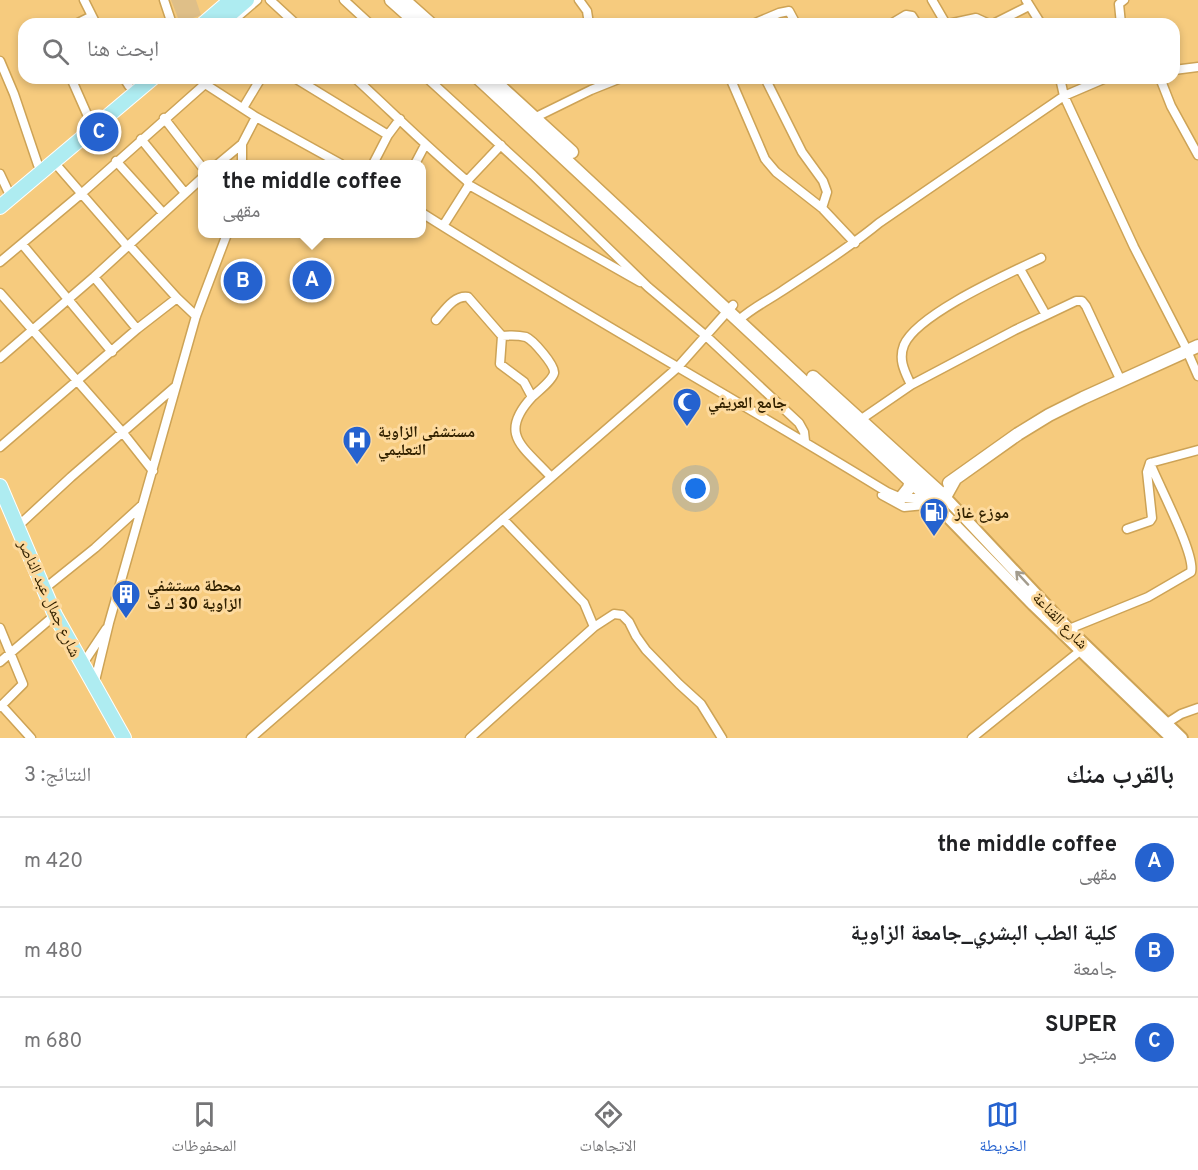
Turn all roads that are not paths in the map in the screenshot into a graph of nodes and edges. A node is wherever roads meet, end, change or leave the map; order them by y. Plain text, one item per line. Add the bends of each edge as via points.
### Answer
1 (84, 0) edge
2 (165, 0) edge
3 (231, 0) edge
4 (247, 0) edge
5 (257, 0) edge
6 (270, 0) edge
7 (344, 0) edge
8 (391, 0) edge
9 (404, 0) edge
10 (579, 0) edge
11 (932, 0) edge
12 (1124, 0) edge
13 (1027, 3) edge
14 (93, 18) edge
15 (170, 18) edge
16 (210, 18) edge
17 (226, 18) edge
18 (237, 18) edge
19 (288, 18) edge
20 (363, 18) edge
21 (411, 18) edge
22 (424, 18) edge
23 (588, 18) edge
24 (767, 18) edge
25 (793, 18) edge
26 (943, 18) edge
27 (1001, 18) edge
28 (1037, 18) edge
29 (1120, 18) edge
30 (0, 61) edge
31 (1198, 67) edge
32 (1180, 69) edge
33 (74, 84) edge
34 (127, 84) edge
35 (146, 84) edge
36 (200, 84) edge
37 (207, 84) edge
38 (257, 84) edge
39 (305, 84) edge
40 (362, 84) edge
41 (435, 84) edge
42 (486, 84) edge
43 (497, 84) edge
44 (608, 84) edge
45 (733, 84) edge
46 (768, 84) edge
47 (1061, 84) edge
48 (1092, 84) edge
49 (1162, 84) edge
50 (1064, 96) junction
51 (243, 108) junction
52 (256, 117) junction
53 (164, 118) junction
54 (400, 119) junction
55 (531, 119) junction
56 (90, 121) junction
57 (388, 135) junction
58 (141, 139) junction
59 (242, 144) junction
60 (425, 145) junction
61 (501, 145) junction
62 (1198, 155) edge
63 (224, 160) edge
64 (242, 160) edge
65 (332, 160) edge
66 (376, 160) edge
67 (418, 160) edge
68 (116, 161) junction
69 (54, 162) junction
70 (198, 162) edge
71 (38, 165) junction
72 (0, 174) edge
73 (198, 182) edge
74 (468, 183) junction
75 (4, 194) edge
76 (81, 194) junction
77 (185, 194) junction
78 (0, 207) edge
79 (822, 208) junction
80 (163, 213) junction
81 (426, 215) edge
82 (443, 226) junction
83 (225, 238) edge
84 (855, 243) junction
85 (22, 244) junction
86 (128, 246) junction
87 (1041, 258) dead end
88 (0, 262) edge
89 (1020, 269) junction
90 (94, 277) junction
91 (648, 287) junction
92 (0, 293) edge
93 (177, 298) junction
94 (69, 299) junction
95 (731, 308) junction
96 (1046, 315) junction
97 (196, 316) junction
98 (741, 317) junction
99 (436, 320) dead end
100 (32, 330) junction
101 (137, 330) junction
102 (705, 335) junction
103 (502, 336) junction
104 (1193, 349) edge
105 (112, 352) junction
106 (0, 358) edge
107 (677, 368) junction
108 (1198, 376) edge
109 (1121, 381) junction
110 (78, 382) junction
111 (911, 385) junction
112 (176, 387) junction
113 (532, 397) junction
114 (860, 420) junction
115 (123, 433) junction
116 (805, 441) junction
117 (0, 447) edge
118 (1198, 450) edge
119 (1150, 463) junction
120 (153, 471) junction
121 (854, 472) junction
122 (551, 477) junction
123 (911, 480) junction
124 (0, 486) edge
125 (937, 497) junction
126 (900, 498) junction
127 (143, 504) junction
128 (503, 519) junction
129 (17, 527) junction
130 (1127, 529) dead end
131 (44, 589) junction
132 (55, 615) junction
133 (109, 623) junction
134 (594, 627) junction
135 (0, 628) edge
136 (1069, 629) junction
137 (1080, 651) junction
138 (11, 652) junction
139 (0, 662) edge
140 (82, 665) junction
141 (94, 686) junction
142 (1, 706) edge
143 (1198, 708) edge
144 (1167, 723) junction
145 (31, 738) edge
146 (124, 738) edge
147 (251, 738) edge
148 (470, 738) edge
149 (722, 738) edge
150 (972, 738) edge
151 (1171, 738) edge
152 (1182, 738) edge

1 - 14 street
2 - 15 street
3 - 16 main road
4 - 17 main road
5 - 18 street
6 - 19 street
7 - 20 street
8 - 21 main road
9 - 22 main road
10 - 23 street
11 - 26 street
12 - 29 street via 1119,4
13 - 27 street
13 - 28 street
24 - 25 street via 789,11
30 - 71 street
31 - 32 street
33 - 56 street
34 - 56 main road
35 - 69 main road
36 - 53 street
37 - 51 street
38 - 51 street
39 - 57 street
40 - 54 street
41 - 61 street
42 - 55 main road
43 - 55 main road
44 - 55 street
45 - 79 street via 765,159
46 - 79 street via 802,152 823,181 827,192
47 - 50 street
48 - 50 street
49 - 62 street
50 - 84 street
50 - 104 street via 1134,247
51 - 52 street
52 - 59 street
52 - 65 street
53 - 58 street
53 - 70 street
54 - 57 street
54 - 60 street
55 - 95 main road
56 - 71 main road
57 - 66 street
58 - 68 street
58 - 77 street
59 - 63 street
59 - 64 street
60 - 67 street
60 - 74 street
61 - 74 street
61 - 91 street
68 - 76 street
68 - 80 street
69 - 76 street
69 - 78 main road
71 - 75 main road
72 - 75 street
73 - 77 street
74 - 82 street
74 - 91 street
76 - 85 street
76 - 86 street
77 - 80 street
79 - 84 street
80 - 86 street
81 - 82 street
82 - 107 street
83 - 97 street
84 - 98 street
85 - 88 street
85 - 94 street
86 - 90 street
86 - 93 street
87 - 89 street
89 - 96 street
89 - 111 street via 962,297 920,327 905,344 902,356
90 - 94 street
90 - 101 street
91 - 102 street
92 - 100 street
93 - 97 street
93 - 101 street
94 - 100 street
94 - 105 street
95 - 98 main road
95 - 102 street
96 - 109 street via 1082,302
96 - 111 street
97 - 112 street
98 - 114 main road
98 - 123 main road
99 - 103 street via 455,299 468,297
100 - 106 street
100 - 110 street
101 - 105 street
102 - 107 street
102 - 116 street via 799,423
103 - 113 street via 500,364 524,382
103 - 113 street via 529,338 552,365 553,376
104 - 108 street
104 - 109 main road
105 - 110 street
107 - 116 street
107 - 122 street
109 - 125 main road via 1045,418 955,479
110 - 115 street
110 - 117 street
111 - 114 street
112 - 115 street
112 - 120 street
113 - 122 street via 517,415 515,435
114 - 125 main road
115 - 120 street
115 - 129 street
116 - 121 street
118 - 119 street
119 - 130 street via 1147,472 1152,518
119 - 136 street via 1185,542 1193,565 1191,572 1148,597
120 - 127 street
121 - 125 street via 881,495 904,507
121 - 126 street
122 - 128 street
123 - 125 main road
123 - 126 main road
124 - 129 main road, شارع جمال عبد الناصر
125 - 126 street
136 -> 125 street, شارع القناعة
125 - 137 street, شارع القناعة
127 - 131 street
127 - 133 street
128 - 134 street via 584,603
128 - 147 street
129 - 131 main road, شارع جمال عبد الناصر
131 - 132 main road, شارع جمال عبد الناصر
132 - 138 street
132 - 140 main road, شارع جمال عبد الناصر
133 - 140 street
133 - 141 street
134 - 148 street
134 - 149 street via 614,614 622,615 646,650 701,704
135 - 138 street
136 - 144 street, شارع القناعة
137 - 150 street
137 - 151 street, شارع القناعة
138 - 139 street
138 - 142 street via 23,684
140 - 141 main road, شارع جمال عبد الناصر
141 - 146 main road, شارع جمال عبد الناصر
142 - 145 street
143 - 144 street
144 - 152 street, شارع القناعة

